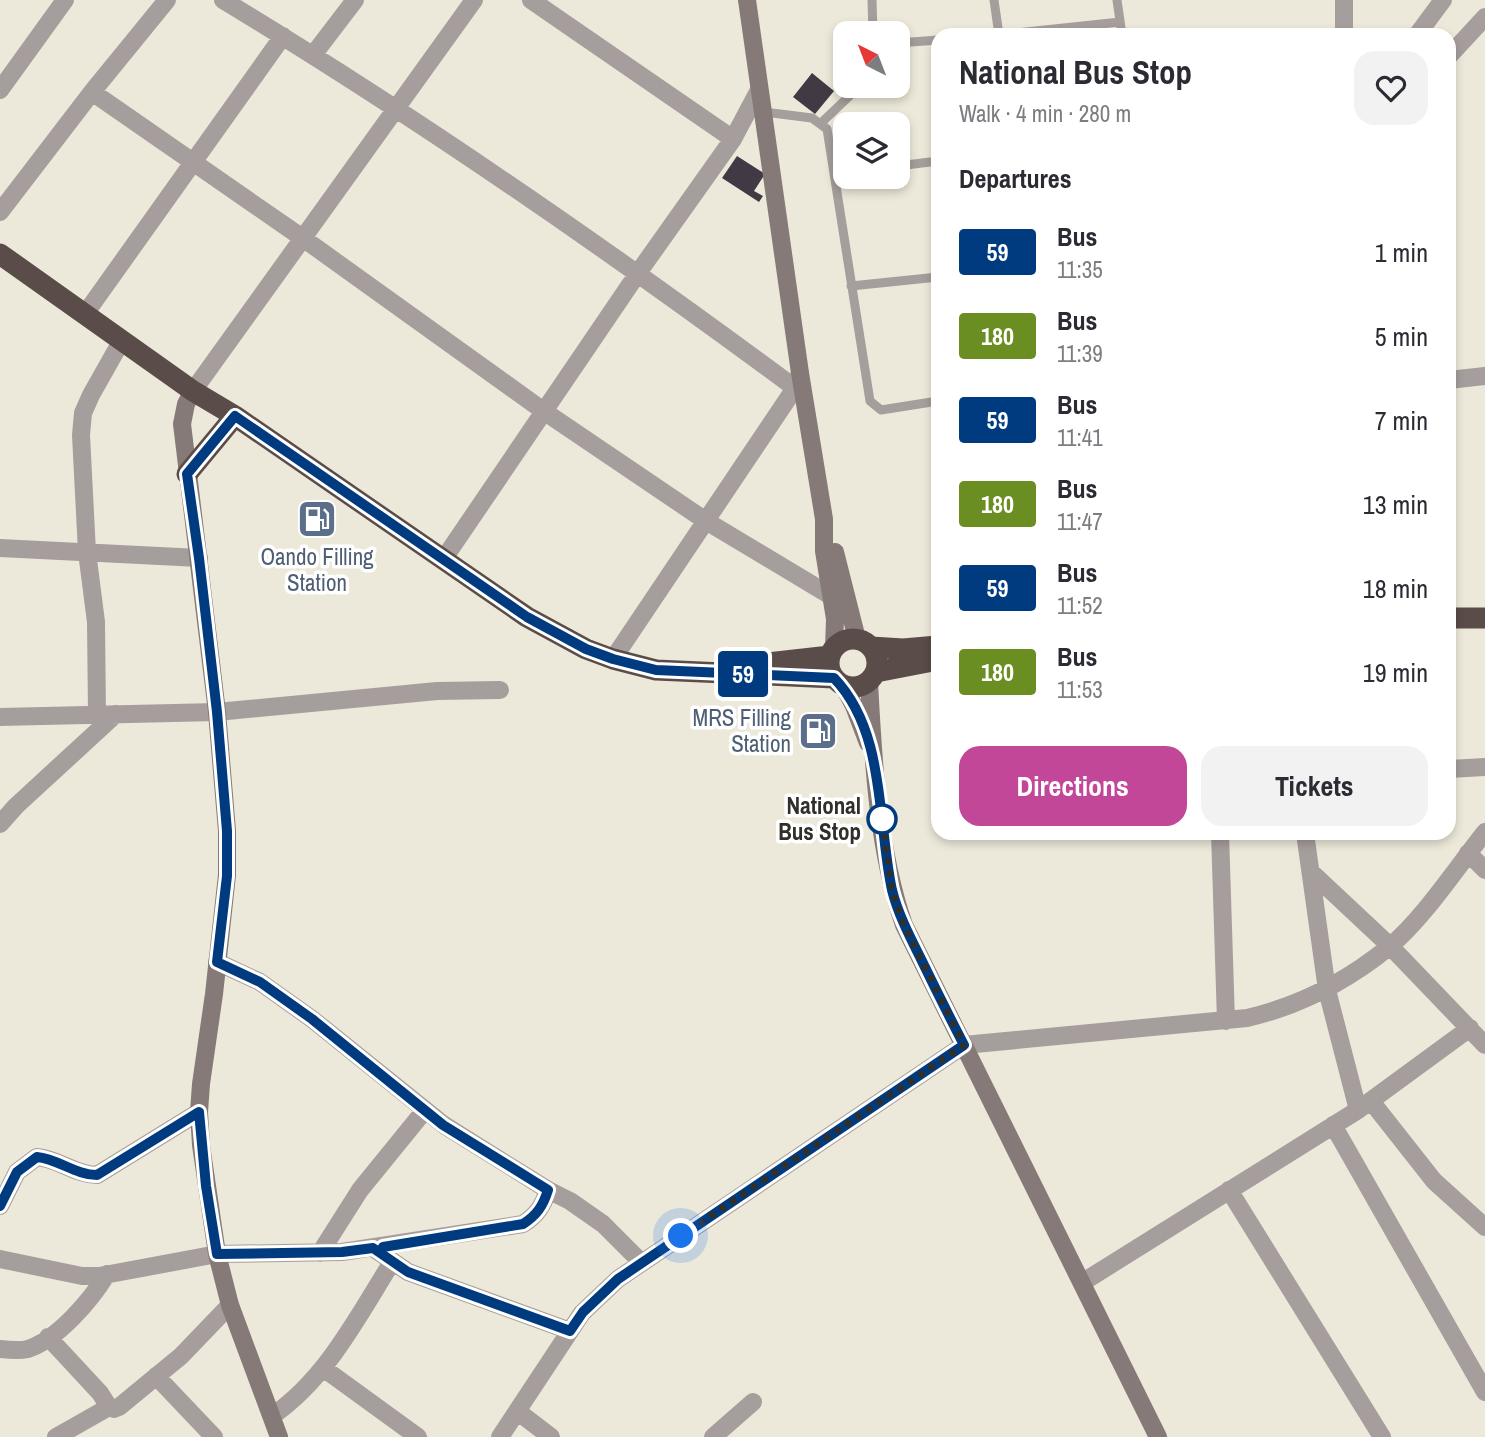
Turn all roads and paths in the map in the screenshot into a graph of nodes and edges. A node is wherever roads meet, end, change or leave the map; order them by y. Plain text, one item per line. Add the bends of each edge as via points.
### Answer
1 (65, 0) edge
2 (167, 0) edge
3 (223, 0) edge
4 (355, 0) edge
5 (474, 0) edge
6 (531, 0) edge
7 (747, 0) edge
8 (872, 0) edge
9 (994, 0) edge
10 (1117, 0) edge
11 (1344, 0) edge
12 (1443, 0) edge
13 (1485, 17) edge
14 (873, 21) edge
15 (1120, 22) junction
16 (998, 28) edge
17 (1064, 28) edge
18 (1121, 28) edge
19 (1344, 28) edge
20 (1422, 28) edge
21 (283, 36) junction
22 (931, 41) edge
23 (910, 42) edge
24 (1456, 48) edge
25 (313, 55) junction
26 (0, 90) edge
27 (760, 90) junction
28 (92, 92) junction
29 (847, 98) edge
30 (395, 108) junction
31 (764, 111) junction
32 (821, 123) junction
33 (733, 139) junction
34 (931, 162) edge
35 (192, 163) junction
36 (910, 164) edge
37 (833, 168) edge
38 (836, 189) edge
39 (0, 212) edge
40 (304, 239) junction
41 (1, 255) edge
42 (638, 273) junction
43 (931, 278) edge
44 (851, 286) junction
45 (85, 314) junction
46 (122, 340) junction
47 (1485, 376) edge
48 (1456, 379) edge
49 (798, 381) junction
50 (193, 391) junction
51 (931, 402) edge
52 (545, 412) junction
53 (235, 416) junction
54 (187, 474) junction
55 (824, 519) junction
56 (706, 522) junction
57 (0, 548) edge
58 (87, 552) junction
59 (199, 558) junction
60 (443, 560) junction
61 (831, 596) junction
62 (1456, 618) edge
63 (1485, 618) edge
64 (864, 643) junction
65 (931, 647) edge
66 (832, 652) junction
67 (613, 659) junction
68 (931, 662) edge
69 (723, 671) junction
70 (873, 677) junction
71 (838, 681) junction
72 (500, 690) dead end
73 (217, 712) junction
74 (116, 714) junction
75 (97, 715) junction
76 (0, 717) edge
77 (873, 756) junction
78 (1485, 767) edge
79 (1456, 769) edge
80 (0, 824) edge
81 (1485, 832) edge
82 (1220, 840) edge
83 (1306, 840) edge
84 (1468, 853) junction
85 (1485, 870) edge
86 (1311, 872) junction
87 (1390, 946) junction
88 (217, 962) junction
89 (1328, 990) junction
90 (1226, 1021) junction
91 (1470, 1028) junction
92 (964, 1045) junction
93 (1485, 1045) edge
94 (1364, 1105) junction
95 (425, 1110) junction
96 (199, 1112) junction
97 (1333, 1125) junction
98 (548, 1190) junction
99 (1229, 1190) junction
100 (0, 1206) edge
101 (1485, 1227) edge
102 (373, 1248) junction
103 (320, 1252) junction
104 (217, 1254) junction
105 (0, 1259) edge
106 (391, 1262) junction
107 (642, 1263) junction
108 (107, 1274) junction
109 (1083, 1282) junction
110 (230, 1305) junction
111 (570, 1331) junction
112 (48, 1337) junction
113 (0, 1349) edge
114 (323, 1368) junction
115 (156, 1376) junction
116 (1485, 1392) edge
117 (753, 1402) dead end
118 (109, 1407) junction
119 (517, 1411) junction
120 (272, 1416) junction
121 (56, 1437) edge
122 (214, 1437) edge
123 (279, 1437) edge
124 (418, 1437) edge
125 (500, 1437) edge
126 (551, 1437) edge
127 (713, 1437) edge
128 (1158, 1437) edge
129 (1382, 1437) edge

1 - 26 street
2 - 28 street
3 - 21 street
4 - 25 street
5 - 30 street
6 - 33 street
7 - 27 street
8 - 14 lane
9 - 16 lane
10 - 15 lane
11 - 19 street
12 - 20 street
13 - 24 street
15 - 17 lane
15 - 18 lane
21 - 25 street
21 - 35 street
22 - 23 lane
25 - 30 street
27 - 31 street
27 - 33 street
28 - 35 street
28 - 39 street
29 - 32 lane
30 - 40 street
30 - 42 street
31 - 32 lane
31 - 49 street
32 - 37 lane via 827,129
33 - 42 street
34 - 36 lane
35 - 40 street
35 - 45 street
38 - 44 lane
40 - 50 street
40 - 52 street
41 - 45 highway
42 - 49 street
42 - 52 street
43 - 44 lane
44 - 51 lane via 870,401 881,410
45 - 46 highway
46 - 50 highway
46 - 58 street via 83,413
47 - 48 street
49 - 55 street
49 - 56 street
50 - 53 highway
50 - 54 street via 182,424
52 - 56 street
52 - 60 street
53 - 54 highway
53 - 60 highway
54 - 59 street
55 - 61 street
55 - 64 street
56 - 61 street
56 - 67 street
57 - 58 street
58 - 59 street
58 - 75 street via 96,622
59 - 73 street
60 - 67 highway via 554,633
61 - 66 street via 835,619
62 - 63 highway
64 - 65 highway via 903,649
64 - 66 highway via 849,640
64 - 70 highway via 878,663
66 - 69 highway
66 - 71 highway via 829,664
67 - 69 highway via 656,670
68 - 70 highway
69 - 71 highway
70 - 71 highway via 852,688
70 - 77 street
71 - 77 street via 854,706
72 - 73 street via 437,691
73 - 74 street
73 - 88 street via 227,876
74 - 75 street
74 - 80 street
75 - 76 street
77 - 92 street via 892,891 904,925
78 - 79 street
81 - 84 street
82 - 90 street
83 - 86 street
84 - 85 street
84 - 87 street
86 - 87 street
86 - 89 street
87 - 89 street
87 - 91 street
88 - 95 street via 260,982
88 - 96 street
89 - 90 street via 1271,1013
89 - 94 street
90 - 92 street
91 - 93 street
91 - 94 street
92 - 107 street
92 - 109 street
94 - 97 street
94 - 101 street via 1434,1181
95 - 98 street
95 - 103 street via 360,1190
96 - 100 street via 97,1175 37,1157 17,1172
96 - 104 street
97 - 99 street
97 - 116 street
98 - 102 street via 535,1216 523,1224
98 - 107 street via 603,1224
99 - 109 street
99 - 129 street
102 - 103 street
102 - 106 street
103 - 104 street
104 - 108 street
104 - 110 street
105 - 108 street via 82,1276
106 - 111 street
106 - 114 street
107 - 111 street via 602,1294
108 - 112 street via 91,1299
109 - 128 street
110 - 115 street
110 - 120 street
111 - 119 street
112 - 113 street via 27,1349
112 - 118 street
114 - 120 street via 298,1397
114 - 124 street
115 - 118 street via 119,1407
115 - 122 street
117 - 127 street
118 - 121 street
119 - 125 street
119 - 126 street
120 - 123 street

